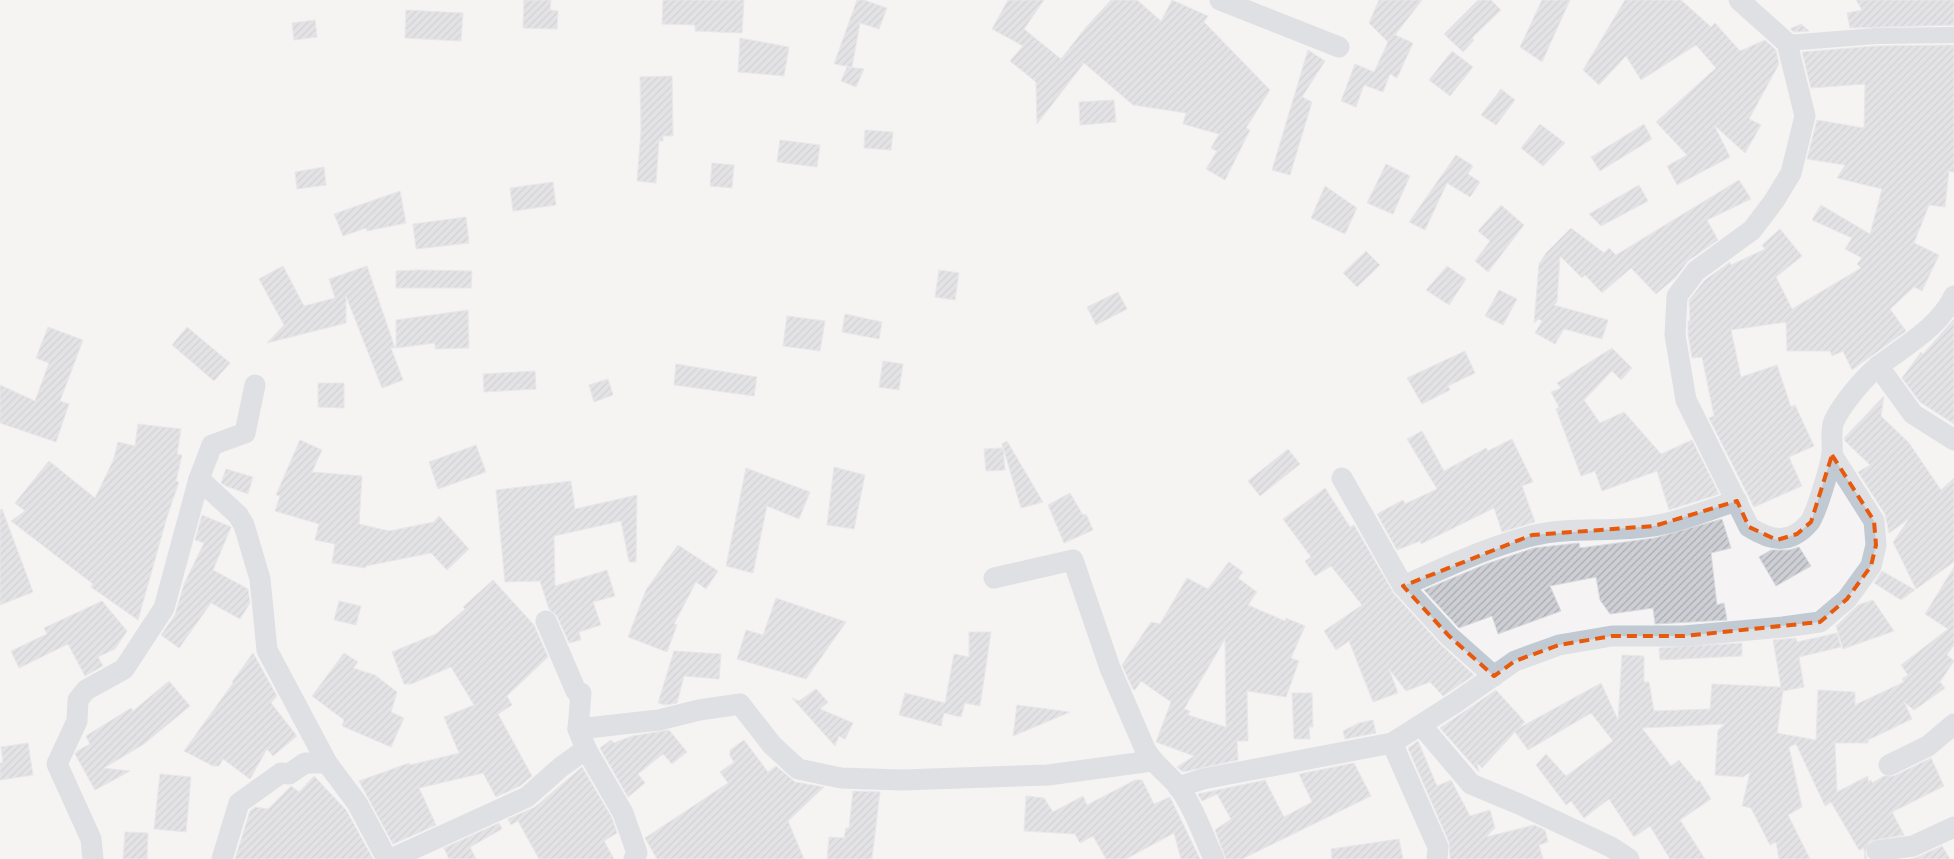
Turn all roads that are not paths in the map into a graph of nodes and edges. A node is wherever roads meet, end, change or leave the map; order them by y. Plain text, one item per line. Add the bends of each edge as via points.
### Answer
1 (1220, 0) edge
2 (1739, 0) edge
3 (1954, 36) edge
4 (1787, 43) junction
5 (1339, 47) dead end
6 (1954, 296) edge
7 (1878, 366) junction
8 (256, 385) dead end
9 (1954, 440) edge
10 (1832, 454) junction
11 (1342, 478) dead end
12 (199, 479) junction
13 (1737, 501) junction
14 (994, 578) dead end
15 (1403, 586) junction
16 (546, 622) dead end
17 (1494, 676) junction
18 (1421, 724) junction
19 (1954, 724) edge
20 (578, 729) junction
21 (1392, 743) junction
22 (586, 749) junction
23 (1152, 762) junction
24 (327, 763) junction
25 (1889, 764) dead end
26 (1178, 787) junction
27 (1954, 827) edge
28 (1877, 851) dead end
29 (638, 857) edge
30 (93, 859) edge
31 (222, 859) edge
32 (386, 859) edge
33 (392, 859) edge
34 (1214, 859) edge
35 (1437, 859) edge
36 (1629, 859) edge

1 - 5 street
2 - 4 street
3 - 4 street via 1876,36
4 - 13 street via 1805,116 1790,173 1752,230 1696,271 1677,296 1675,335 1686,400
6 - 7 street via 1920,338
7 - 9 street via 1913,414
7 - 10 street via 1833,422
8 - 12 street via 245,433 212,445
10 - 13 street via 1811,522 1797,534 1777,540 1764,536 1749,527
10 - 17 street via 1874,521 1876,545 1871,566 1847,599 1820,622 1684,636 1603,637 1559,645 1515,661
11 - 15 street
12 - 24 street via 238,515 244,525 260,579 267,650
12 - 30 street via 164,608 124,670 86,690 78,700 76,721 57,764 91,838
13 - 15 street via 1654,526 1532,535
14 - 23 street via 1073,560 1110,668
15 - 17 street via 1449,636
16 - 20 street via 576,690 581,693
17 - 18 street
18 - 21 street
18 - 36 street via 1471,784 1611,847
19 - 25 street via 1928,746
20 - 22 street
20 - 23 street via 659,720 740,704 772,745 798,769 841,778 902,780 1048,775
21 - 26 street via 1203,779
21 - 35 street via 1438,847
22 - 29 street via 623,812
22 - 33 street via 527,797
23 - 26 street
24 - 31 street via 305,763 289,774 281,772 239,803
24 - 32 street via 357,803
26 - 34 street via 1192,808
27 - 28 street via 1913,846

